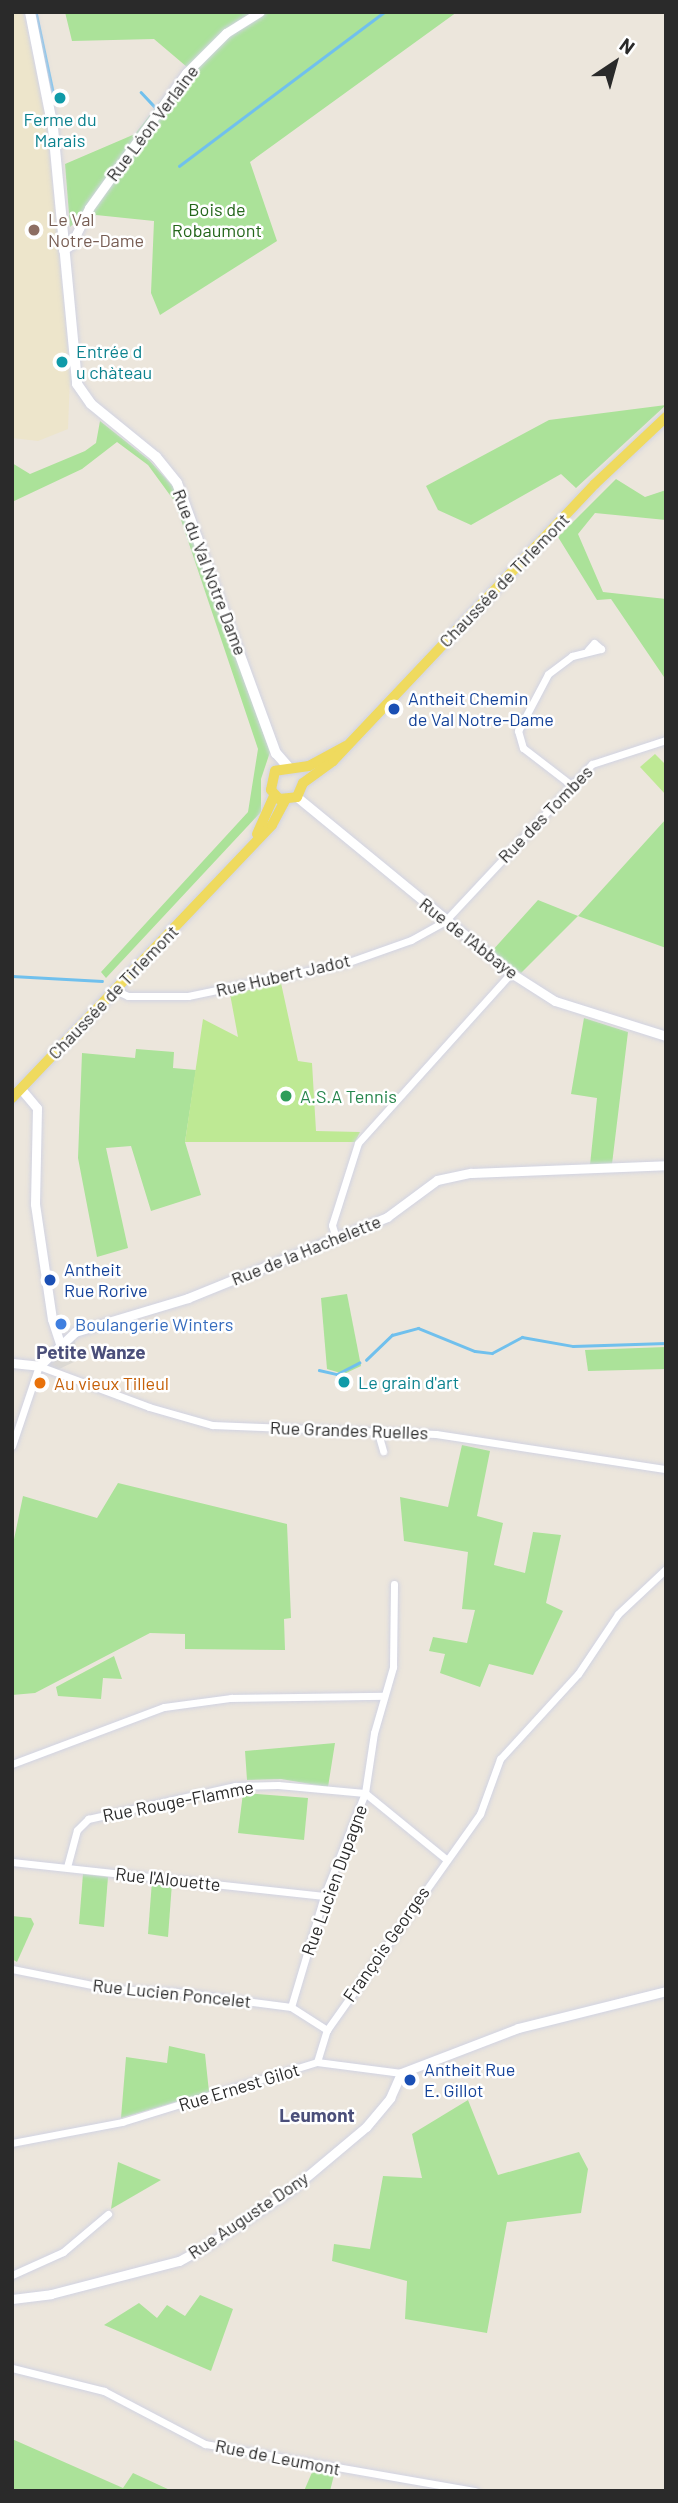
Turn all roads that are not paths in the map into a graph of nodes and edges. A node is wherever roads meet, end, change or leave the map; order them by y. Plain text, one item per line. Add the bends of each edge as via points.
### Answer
1 (30, 12) edge
2 (260, 12) edge
3 (63, 250) junction
4 (666, 418) edge
5 (588, 650) dead end
6 (666, 740) edge
7 (346, 746) junction
8 (276, 753) junction
9 (292, 768) junction
10 (275, 771) junction
11 (303, 783) junction
12 (570, 784) junction
13 (274, 796) junction
14 (291, 799) junction
15 (242, 856) junction
16 (445, 921) junction
17 (511, 973) junction
18 (115, 990) junction
19 (666, 1036) edge
20 (21, 1089) junction
21 (12, 1098) edge
22 (666, 1165) edge
23 (335, 1235) junction
24 (60, 1344) junction
25 (12, 1363) edge
26 (39, 1366) junction
27 (378, 1433) junction
28 (12, 1446) edge
29 (383, 1451) dead end
30 (666, 1469) edge
31 (666, 1569) edge
32 (394, 1584) dead end
33 (382, 1696) junction
34 (12, 1764) edge
35 (365, 1793) junction
36 (446, 1859) junction
37 (12, 1862) edge
38 (66, 1867) junction
39 (324, 1896) junction
40 (12, 1969) edge
41 (666, 1991) edge
42 (291, 2007) junction
43 (327, 2030) junction
44 (317, 2063) junction
45 (401, 2073) junction
46 (12, 2143) edge
47 (108, 2214) dead end
48 (12, 2275) edge
49 (12, 2299) edge
50 (12, 2368) edge
51 (475, 2491) edge

1 - 3 main road, Rue du Val Notre Dame via 53,128
2 - 3 street, Rue Léon Verlaine via 226,33 186,73 89,208 71,245
3 - 8 main road, Rue du Val Notre Dame via 77,384 91,404 162,464 184,495
4 - 7 main road, Chaussée de Tirlemont via 595,484
5 - 12 street via 548,674 518,731 523,748
6 - 12 street, Rue des Tombes via 592,764
7 - 9 main road, Chaussée de Tirlemont
7 - 11 main road, Chaussée de Tirlemont
8 - 9 main road, Rue du Val Notre Dame
8 - 10 main road, Rue du Val Notre Dame
9 - 10 main road, Chaussée de Tirlemont
9 - 11 main road
10 - 13 main road, Chaussée de Tirlemont via 269,783
11 - 14 main road, Chaussée de Tirlemont
12 - 16 street, Rue des Tombes
13 - 14 main road
13 - 15 main road, Chaussée de Tirlemont via 265,821
14 - 15 main road, Chaussée de Tirlemont
14 - 16 street, Rue de l'Abbaye
15 - 18 main road, Chaussée de Tirlemont
16 - 17 street, Rue de l'Abbaye
16 - 18 street, Rue Hubert Jadot via 411,940 346,962 237,987 188,996 128,996
17 - 19 street, Rue de l'Abbaye via 555,1001
17 - 23 street via 358,1143 332,1225
18 - 20 main road, Chaussée de Tirlemont
20 - 21 main road, Chaussée de Tirlemont
20 - 24 street via 37,1108 35,1204 51,1320
22 - 23 street, Rue de la Hachelette via 471,1173 436,1180 387,1217
23 - 24 street, Rue de la Hachelette via 188,1298 75,1332
24 - 26 street, Rue de la Hachelette
25 - 26 street
26 - 27 street, Rue Grandes Ruelles via 149,1408 212,1425
26 - 28 street
27 - 29 street
27 - 30 street, Rue Grandes Ruelles via 436,1434
31 - 36 street, François Georges via 618,1614 578,1674 500,1759 480,1814
32 - 33 street, Rue Lucien Dupagne via 393,1667
33 - 34 street via 242,1698 164,1707
33 - 35 street, Rue Lucien Dupagne
35 - 36 street, Rue Lucien Dupagne
35 - 38 street, Rue Rouge-Flamme via 235,1786 88,1819 77,1830
35 - 39 street, Rue Lucien Dupagne
36 - 43 street, François Georges
37 - 38 street, Rue l'Alouette
38 - 39 street, Rue l'Alouette
39 - 42 street, Rue Lucien Dupagne
40 - 42 street, Rue Lucien Poncelet via 112,1989
41 - 45 street, Rue Ernest Gilot via 518,2028
42 - 43 street, Rue Lucien Poncelet
43 - 44 street, François Georges
44 - 45 street, Rue Ernest Gilot
44 - 46 street, Rue Ernest Gilot via 122,2122
45 - 49 street, Rue Auguste Dony via 390,2098 366,2127 292,2189 211,2243 179,2261 51,2294
47 - 48 street via 63,2252
50 - 51 street, Rue de Leumont via 104,2392 205,2444

